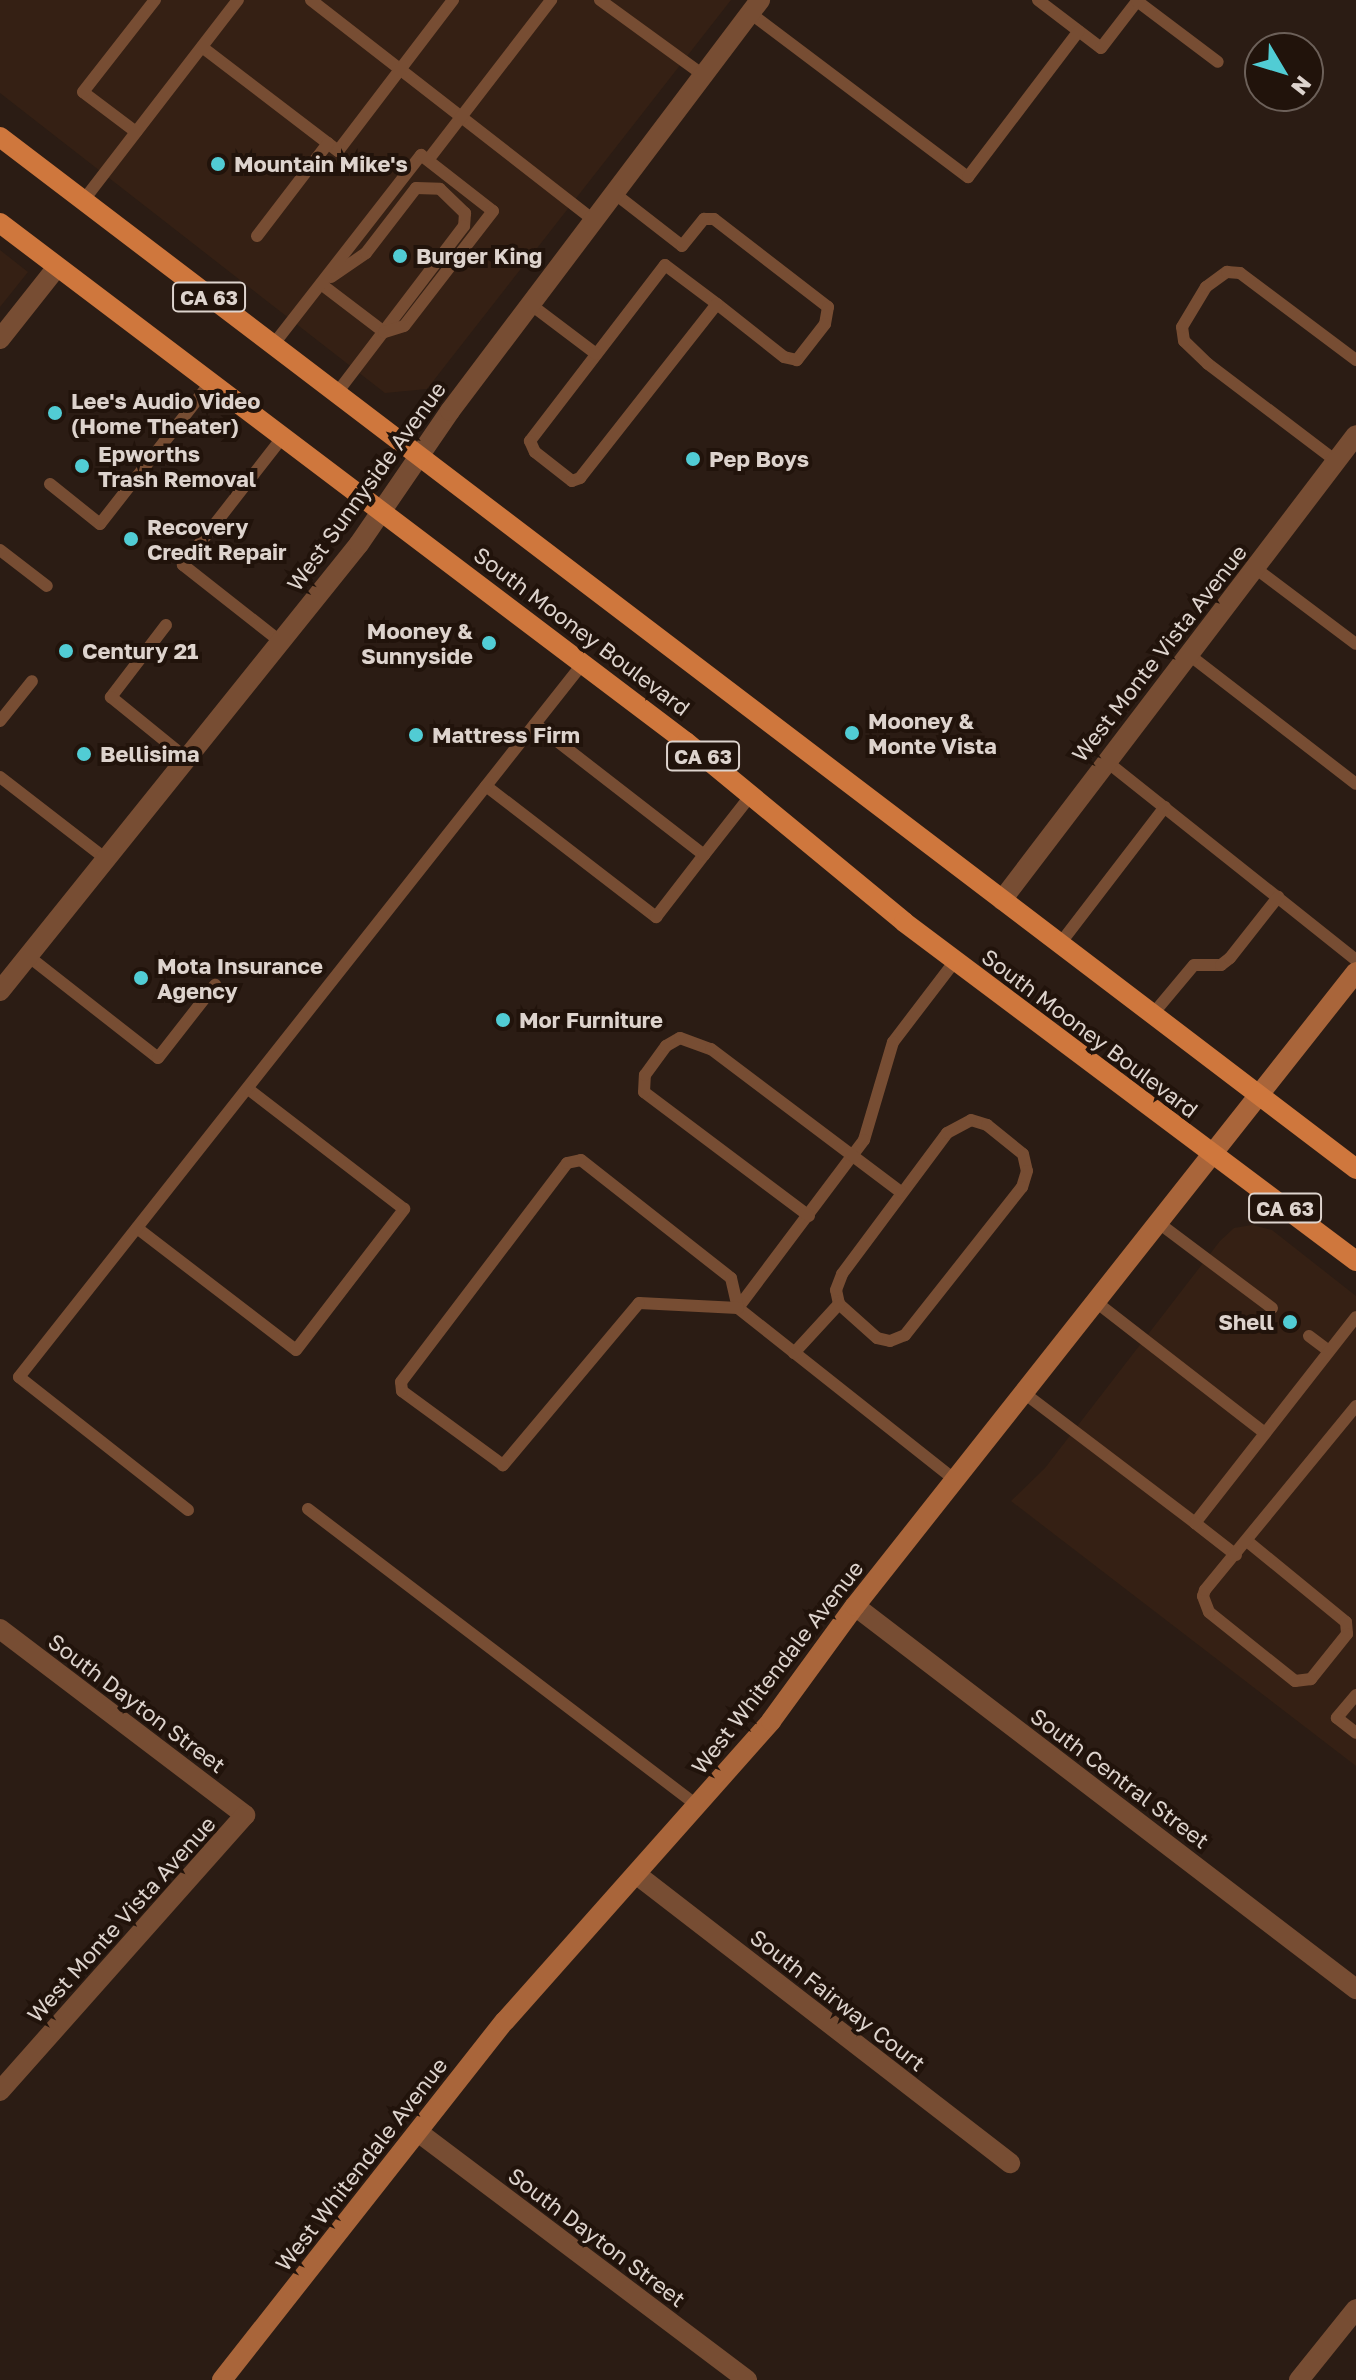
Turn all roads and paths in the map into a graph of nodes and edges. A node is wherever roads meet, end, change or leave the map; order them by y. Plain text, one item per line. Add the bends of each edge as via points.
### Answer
1 (155, 0) edge
2 (238, 0) edge
3 (311, 0) edge
4 (453, 0) edge
5 (551, 0) edge
6 (600, 0) edge
7 (1038, 0) edge
8 (1137, 0) edge
9 (755, 7) edge
10 (1079, 31) junction
11 (202, 47) junction
12 (1218, 62) dead end
13 (400, 69) junction
14 (702, 74) junction
15 (461, 117) junction
16 (136, 132) junction
17 (0, 137) edge
18 (328, 143) junction
19 (428, 160) junction
20 (614, 193) junction
21 (83, 201) junction
22 (594, 220) junction
23 (0, 223) edge
24 (257, 236) dead end
25 (682, 246) junction
26 (665, 265) junction
27 (57, 267) junction
28 (321, 284) junction
29 (530, 304) junction
30 (717, 304) junction
31 (384, 332) junction
32 (0, 339) edge
33 (273, 345) junction
34 (596, 354) junction
35 (1356, 360) edge
36 (210, 383) junction
37 (336, 394) junction
38 (1356, 435) edge
39 (282, 438) junction
40 (418, 456) junction
41 (1336, 461) junction
42 (50, 484) dead end
43 (382, 512) junction
44 (0, 550) edge
45 (1255, 568) junction
46 (47, 586) dead end
47 (166, 625) dead end
48 (281, 642) junction
49 (1356, 644) edge
50 (1188, 654) junction
51 (583, 663) junction
52 (32, 681) dead end
53 (0, 721) edge
54 (535, 724) junction
55 (186, 758) junction
56 (1106, 761) junction
57 (0, 777) edge
58 (1356, 784) edge
59 (486, 786) junction
60 (751, 795) junction
61 (1165, 807) junction
62 (704, 855) junction
63 (106, 859) junction
64 (1278, 897) junction
65 (1002, 900) junction
66 (1059, 945) junction
67 (28, 956) junction
68 (1356, 960) edge
69 (955, 961) junction
70 (1356, 972) edge
71 (215, 985) dead end
72 (0, 991) edge
73 (1152, 1015) junction
74 (248, 1089) junction
75 (1260, 1097) junction
76 (1214, 1156) junction
77 (853, 1157) junction
78 (1356, 1169) edge
79 (902, 1193) junction
80 (809, 1216) junction
81 (1160, 1224) junction
82 (137, 1228) junction
83 (1356, 1261) edge
84 (1096, 1302) junction
85 (839, 1304) junction
86 (738, 1308) junction
87 (1272, 1308) dead end
88 (1356, 1317) edge
89 (1309, 1336) dead end
90 (1329, 1351) junction
91 (794, 1353) junction
92 (1024, 1393) junction
93 (1356, 1406) edge
94 (1265, 1433) junction
95 (955, 1480) junction
96 (308, 1509) dead end
97 (188, 1510) dead end
98 (1195, 1523) junction
99 (1247, 1541) junction
100 (1236, 1555) junction
101 (855, 1606) junction
102 (0, 1629) edge
103 (1356, 1695) edge
104 (1356, 1733) edge
105 (698, 1806) junction
106 (245, 1815) joint
107 (636, 1874) junction
108 (1356, 1989) edge
109 (0, 2091) edge
110 (418, 2132) junction
111 (1010, 2163) dead end
112 (1356, 2309) edge
113 (222, 2380) edge
114 (747, 2380) edge
115 (1299, 2380) edge

1 - 16 lane via 83,92
2 - 11 lane
3 - 13 lane
4 - 13 lane
5 - 15 lane
6 - 14 lane
7 - 10 lane
8 - 10 lane via 1101,48
8 - 12 lane
9 - 10 lane via 968,177
9 - 14 street, West Sunnyside Avenue
11 - 16 lane
11 - 18 lane
13 - 15 lane
13 - 18 lane via 338,151
14 - 20 street, West Sunnyside Avenue
15 - 19 lane
15 - 22 lane
16 - 21 lane
17 - 21 main road, South Mooney Boulevard / CA 63
18 - 24 lane
19 - 28 lane via 421,155
19 - 31 lane via 493,211 404,326
20 - 22 street, West Sunnyside Avenue
20 - 25 lane
21 - 33 main road, South Mooney Boulevard / CA 63
22 - 29 street, West Sunnyside Avenue
23 - 27 main road, South Mooney Boulevard / CA 63
25 - 26 lane
25 - 30 lane via 704,219 714,219 828,307 825,324 797,360 784,357
26 - 30 lane
26 - 34 lane
27 - 32 street
27 - 36 main road, South Mooney Boulevard / CA 63
28 - 31 lane
28 - 31 lane via 366,253 416,188 440,189 459,203 464,226
28 - 33 lane
29 - 34 lane
29 - 40 street, West Sunnyside Avenue
30 - 34 lane via 580,478 572,481 535,452 530,441
31 - 37 lane
33 - 37 main road, South Mooney Boulevard / CA 63
35 - 41 lane via 1240,273 1227,272 1206,287 1182,327 1184,341 1208,364
36 - 39 main road, South Mooney Boulevard / CA 63
36 - 42 lane via 100,524
37 - 40 main road, South Mooney Boulevard / CA 63
38 - 41 street, West Monte Vista Avenue
39 - 43 main road, South Mooney Boulevard / CA 63
39 - 48 lane via 183,565
40 - 43 street, West Sunnyside Avenue
40 - 65 main road, South Mooney Boulevard / CA 63
41 - 45 street, West Monte Vista Avenue
43 - 48 street, West Sunnyside Avenue
43 - 51 main road, South Mooney Boulevard / CA 63
44 - 46 lane
45 - 49 lane
45 - 50 street, West Monte Vista Avenue
47 - 55 lane via 111,697
48 - 55 street, West Sunnyside Avenue
50 - 56 street, West Monte Vista Avenue
50 - 58 lane
51 - 54 lane
51 - 60 main road, South Mooney Boulevard / CA 63
52 - 53 lane
54 - 59 lane
54 - 62 lane
55 - 63 street, West Sunnyside Avenue
56 - 61 lane
56 - 65 street, West Monte Vista Avenue
57 - 63 lane
59 - 62 lane via 656,917
59 - 74 lane
60 - 62 lane
60 - 69 main road, South Mooney Boulevard / CA 63
61 - 64 lane
61 - 66 lane
63 - 67 street, West Sunnyside Avenue
64 - 68 lane
64 - 73 lane via 1230,958 1221,965 1194,965
65 - 66 main road, South Mooney Boulevard / CA 63
66 - 73 main road, South Mooney Boulevard / CA 63
67 - 71 lane via 158,1058
67 - 72 street, West Sunnyside Avenue
69 - 76 main road, South Mooney Boulevard / CA 63
69 - 77 lane via 893,1042 864,1140
70 - 75 street, West Whitendale Avenue
73 - 75 main road, South Mooney Boulevard / CA 63
74 - 82 lane
74 - 82 lane via 404,1209 296,1350
75 - 76 street, West Whitendale Avenue
75 - 78 main road, South Mooney Boulevard / CA 63
76 - 81 street, West Whitendale Avenue
76 - 83 main road, South Mooney Boulevard / CA 63
77 - 79 lane
77 - 80 lane
77 - 80 lane via 696,1041 680,1038 654,1060 645,1075 644,1092
79 - 85 lane via 842,1274 836,1290
79 - 85 lane via 959,1123 987,1125 1023,1154 1027,1171 1022,1187 905,1335 890,1341 877,1338
80 - 86 lane
81 - 84 street, West Whitendale Avenue
81 - 87 lane
82 - 97 lane via 19,1377
84 - 92 street, West Whitendale Avenue
84 - 94 lane
85 - 91 lane
86 - 86 lane via 731,1278 581,1160 567,1163 406,1371 402,1391 503,1465 639,1303
86 - 91 lane
88 - 90 lane
89 - 90 lane
90 - 94 lane
91 - 95 lane
92 - 95 street, West Whitendale Avenue
92 - 98 lane
93 - 99 lane
94 - 98 lane
95 - 101 street, West Whitendale Avenue
96 - 105 lane
98 - 100 lane
99 - 100 lane
99 - 100 lane via 1346,1622 1347,1634 1311,1679 1295,1681 1206,1608 1205,1590
101 - 105 street, West Whitendale Avenue via 771,1721
101 - 108 street, South Central Street
102 - 106 street, South Dayton Street
103 - 104 lane via 1337,1718
105 - 107 street, West Whitendale Avenue
106 - 109 street, West Monte Vista Avenue
107 - 110 street, West Whitendale Avenue via 505,2021
107 - 111 street, South Fairway Court
110 - 113 street, West Whitendale Avenue
110 - 114 street, South Dayton Street
112 - 115 street

